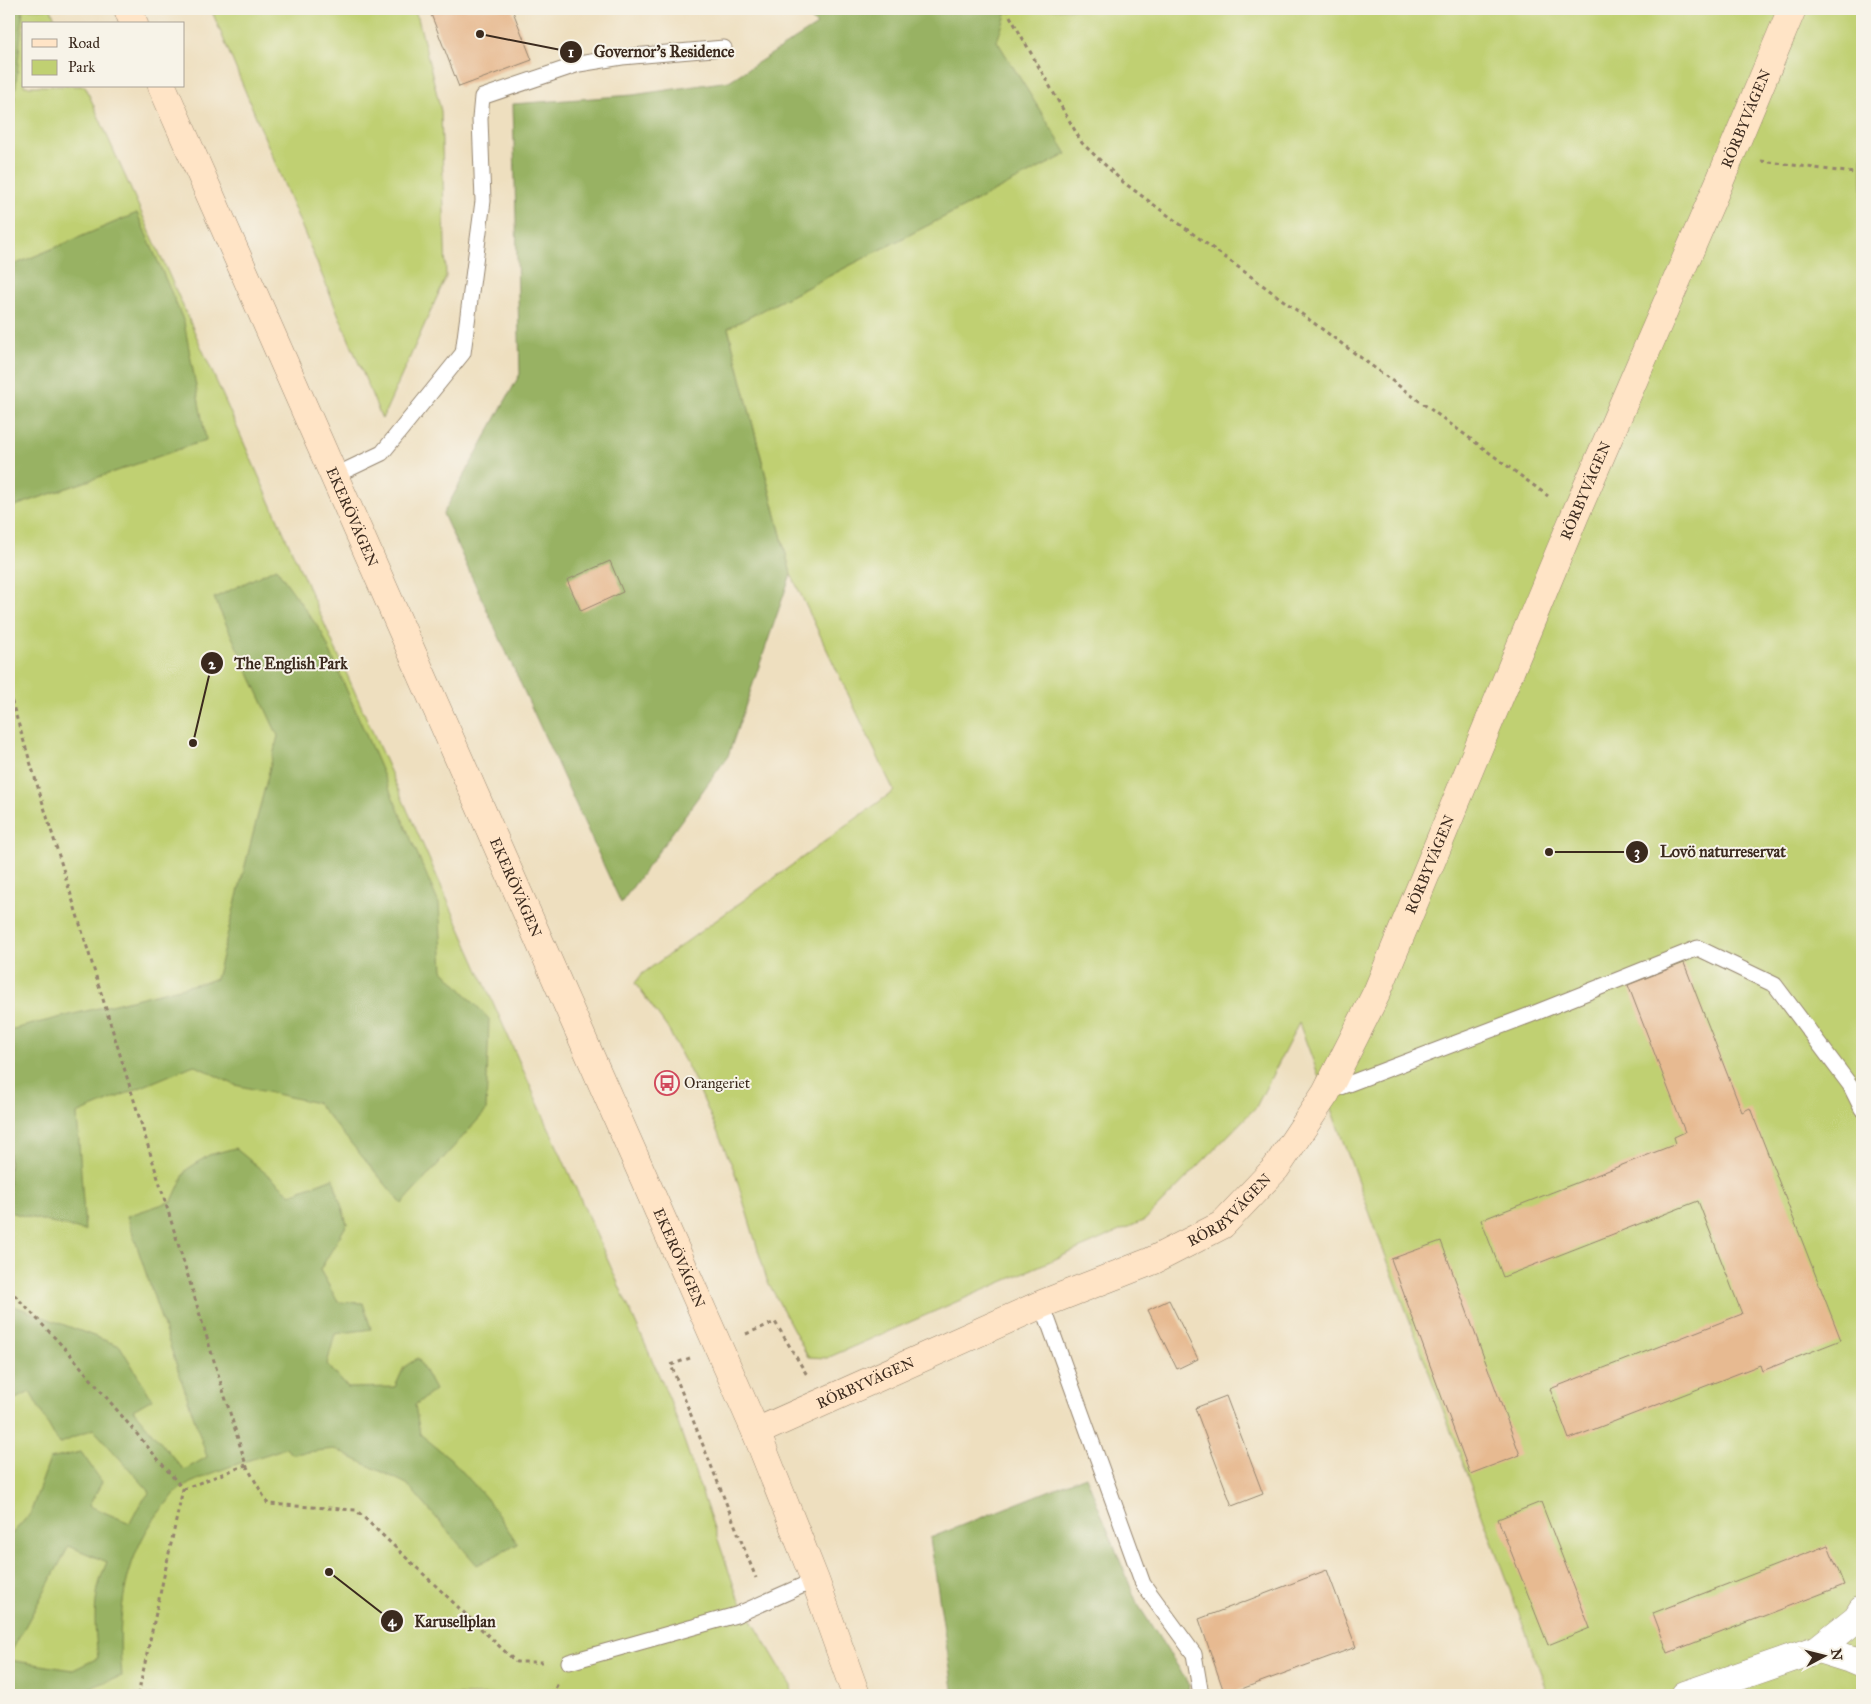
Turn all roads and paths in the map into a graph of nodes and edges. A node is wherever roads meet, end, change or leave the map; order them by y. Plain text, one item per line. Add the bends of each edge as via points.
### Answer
1 (128, 9) edge
2 (1006, 9) edge
3 (1792, 9) edge
4 (133, 22) edge
5 (724, 48) dead end
6 (163, 88) edge
7 (1730, 157) junction
8 (1862, 174) edge
9 (334, 476) junction
10 (1575, 515) junction
11 (9, 693) edge
12 (1326, 1093) junction
13 (1862, 1109) edge
14 (9, 1289) edge
15 (1042, 1304) junction
16 (775, 1322) dead end
17 (671, 1365) dead end
18 (820, 1402) junction
19 (756, 1432) junction
20 (246, 1465) junction
21 (183, 1489) junction
22 (815, 1580) junction
23 (765, 1602) junction
24 (1862, 1610) edge
25 (1818, 1649) junction
26 (1858, 1655) edge
27 (569, 1662) joint
28 (138, 1695) edge
29 (856, 1695) edge
30 (1201, 1695) edge
31 (1684, 1695) edge

1 - 4 street
2 - 10 path via 1082,143 1123,182
3 - 7 street, RÖRBYVÄGEN
5 - 9 lane via 579,64 482,97 483,201 463,353 382,453
6 - 9 street, EKERÖVÄGEN
7 - 8 path
7 - 10 street, RÖRBYVÄGEN
9 - 19 street, EKERÖVÄGEN
10 - 12 street, RÖRBYVÄGEN via 1377,992
11 - 20 path
12 - 13 lane via 1698,948 1774,985 1850,1085
12 - 15 street, RÖRBYVÄGEN via 1276,1168 1222,1225 1152,1261
14 - 21 path via 70,1354
15 - 18 street, RÖRBYVÄGEN
15 - 30 lane via 1142,1584 1194,1654
16 - 18 path via 802,1364
17 - 23 path
18 - 19 street, RÖRBYVÄGEN
19 - 22 street, EKERÖVÄGEN
20 - 21 path
20 - 27 path via 268,1504 356,1510 516,1662
21 - 28 path
22 - 23 lane
22 - 29 street, EKERÖVÄGEN
23 - 27 lane via 736,1614
24 - 25 street via 1857,1618
25 - 26 street
25 - 31 street

